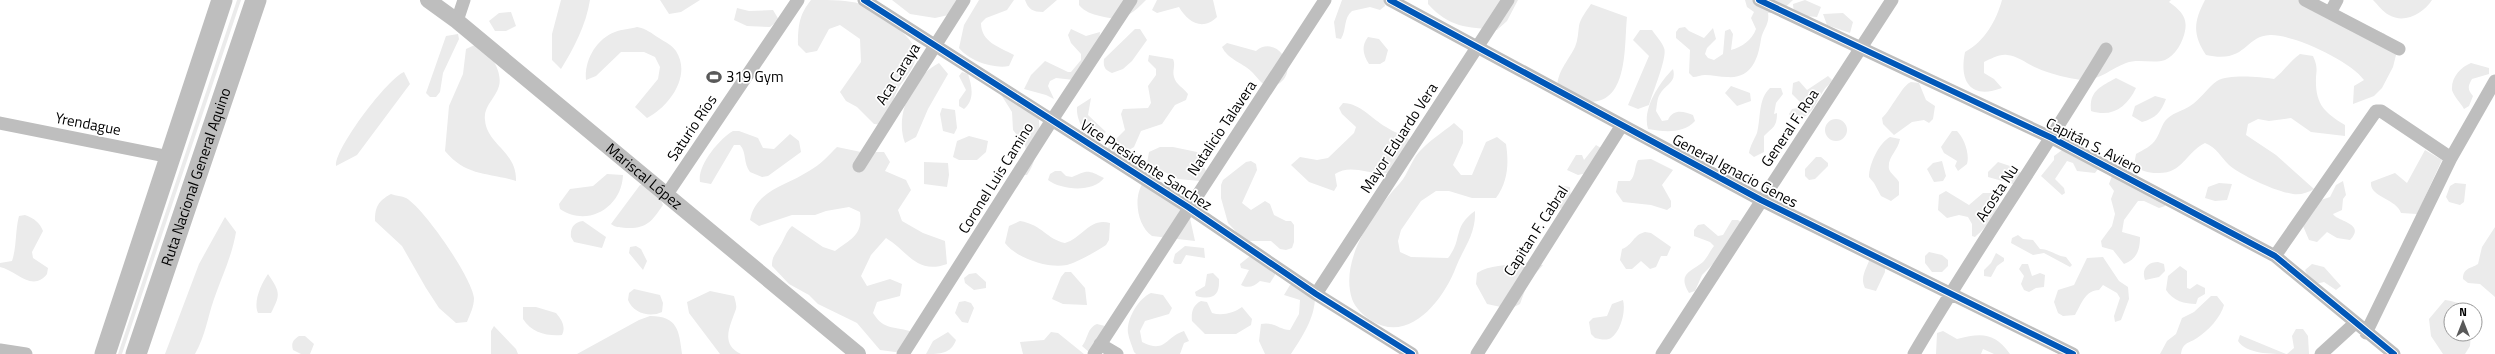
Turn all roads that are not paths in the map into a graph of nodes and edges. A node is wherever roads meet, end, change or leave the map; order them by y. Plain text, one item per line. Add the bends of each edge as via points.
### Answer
1 (222, 0) edge
2 (256, 0) edge
3 (428, 0) edge
4 (464, 0) edge
5 (798, 0) edge
6 (864, 0) edge
7 (964, 0) edge
8 (1132, 0) edge
9 (1325, 0) edge
10 (1390, 0) edge
11 (1508, 0) edge
12 (1759, 0) edge
13 (1892, 0) edge
14 (2305, 0) edge
15 (2337, 0) edge
16 (2330, 13) junction
17 (457, 21) junction
18 (934, 46) junction
19 (1478, 47) junction
20 (1861, 49) junction
21 (2106, 49) dead end
22 (2399, 49) dead end
23 (2495, 81) edge
24 (1052, 120) junction
25 (0, 123) edge
26 (1622, 125) junction
27 (2052, 138) junction
28 (170, 157) junction
29 (2451, 158) junction
30 (859, 166) dead end
31 (667, 194) junction
32 (1761, 200) junction
33 (1188, 207) junction
34 (2275, 256) junction
35 (1316, 294) junction
36 (1950, 294) junction
37 (2354, 324) junction
38 (2366, 333) junction
39 (1097, 349) edge
40 (0, 350) edge
41 (26, 354) edge
42 (105, 354) edge
43 (136, 354) edge
44 (858, 354) edge
45 (903, 354) edge
46 (1117, 354) edge
47 (1412, 354) edge
48 (1477, 354) edge
49 (1662, 354) edge
50 (1914, 354) edge
51 (2073, 354) edge
52 (2321, 354) edge
53 (2394, 354) edge

1 - 28 highway, Ruta Nacional General Aquino
2 - 43 highway, Ruta Nacional General Aquino
3 - 17 street, Mariscal López
4 - 17 street
5 - 31 street, Saturio Ríos
6 - 18 street, Vice Presidente Sanchez
7 - 18 street, Aca Caraya
8 - 24 street, Coronel Luis Camino
9 - 33 street, Natalicio Talavera
10 - 19 street, General Ignacio Genes
11 - 19 street, Mayor Eduardo Vera
12 - 20 street, Capitán S. Aviero
13 - 20 street, General F. Roa
14 - 16 street
15 - 16 street
16 - 22 street
17 - 31 street, Mariscal López
18 - 24 street, Vice Presidente Sanchez
18 - 30 street, Aca Caraya
19 - 26 street, General Ignacio Genes
19 - 35 street, Mayor Eduardo Vera
20 - 27 street, Capitán S. Aviero
20 - 32 street, General F. Roa
21 - 27 street, Acosta Nu
23 - 29 street
24 - 33 street, Vice Presidente Sanchez
24 - 45 street, Coronel Luis Camino
25 - 28 street, Yrendague
26 - 32 street, General Ignacio Genes
26 - 48 street, Capitan F. Cabral
27 - 34 street, Capitán S. Aviero
27 - 36 street, Acosta Nu
28 - 42 highway, Ruta Nacional General Aquino
29 - 34 street via 2382,111 2376,111
29 - 38 street
31 - 44 street, Mariscal López
32 - 36 street, General Ignacio Genes
32 - 49 street, General F. Roa
33 - 35 street, Vice Presidente Sanchez
33 - 39 street, Natalicio Talavera
34 - 37 street, Capitán S. Aviero
35 - 47 street, Vice Presidente Sanchez
36 - 50 street, Acosta Nu
36 - 51 street, General Ignacio Genes
37 - 38 street, Capitán S. Aviero
37 - 52 street
38 - 53 street, Capitán S. Aviero
39 - 46 street
40 - 41 street

